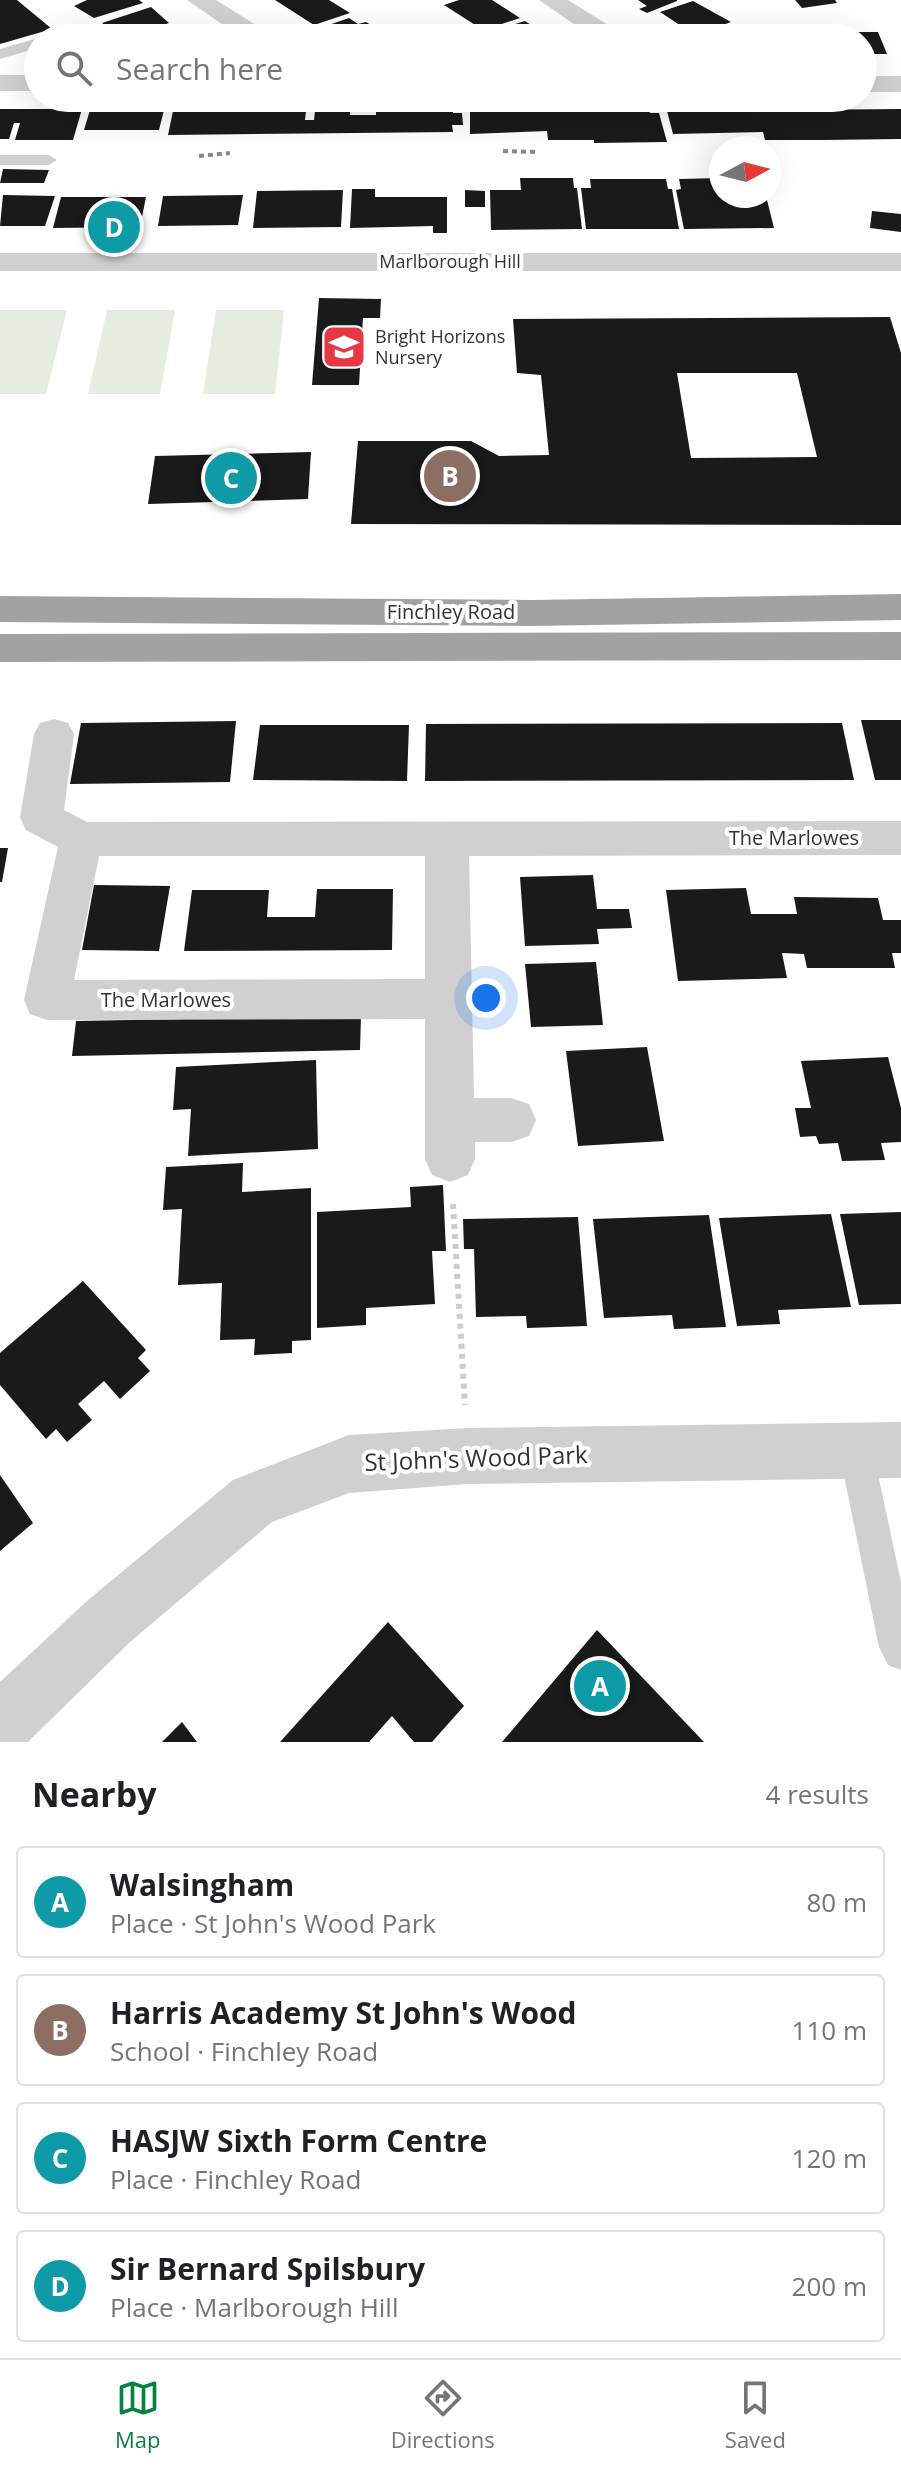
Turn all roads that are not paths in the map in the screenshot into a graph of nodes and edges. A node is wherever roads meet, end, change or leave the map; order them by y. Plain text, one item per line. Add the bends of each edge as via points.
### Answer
1 (199, 0) edge
2 (551, 0) edge
3 (238, 24) edge
4 (590, 24) edge
5 (24, 47) edge
6 (0, 54) edge
7 (0, 83) edge
8 (24, 83) edge
9 (877, 84) edge
10 (901, 84) edge
11 (0, 160) edge
12 (49, 160) dead end
13 (0, 262) edge
14 (901, 262) edge
15 (901, 607) edge
16 (0, 609) edge
17 (901, 646) edge
18 (0, 648) edge
19 (54, 734) dead end
20 (447, 838) junction
21 (901, 838) edge
22 (81, 839) junction
23 (449, 999) junction
24 (511, 1120) dead end
25 (879, 1450) edge
26 (901, 1652) edge
27 (0, 1725) edge

1 - 3 street
2 - 4 street
5 - 6 lane
7 - 8 street
9 - 10 street
11 - 12 lane
13 - 14 street, Marlborough Hill
15 - 16 highway, Finchley Road via 531,613
17 - 18 highway, Finchley Road
19 - 22 street, The Marlowes via 41,818
20 - 21 street, The Marlowes
20 - 22 street, The Marlowes
20 - 23 street
22 - 23 street, The Marlowes via 47,1000
23 - 24 street via 450,1140
25 - 26 lane
25 - 27 street, St John's Wood Park via 468,1456 349,1464 253,1500 109,1621

